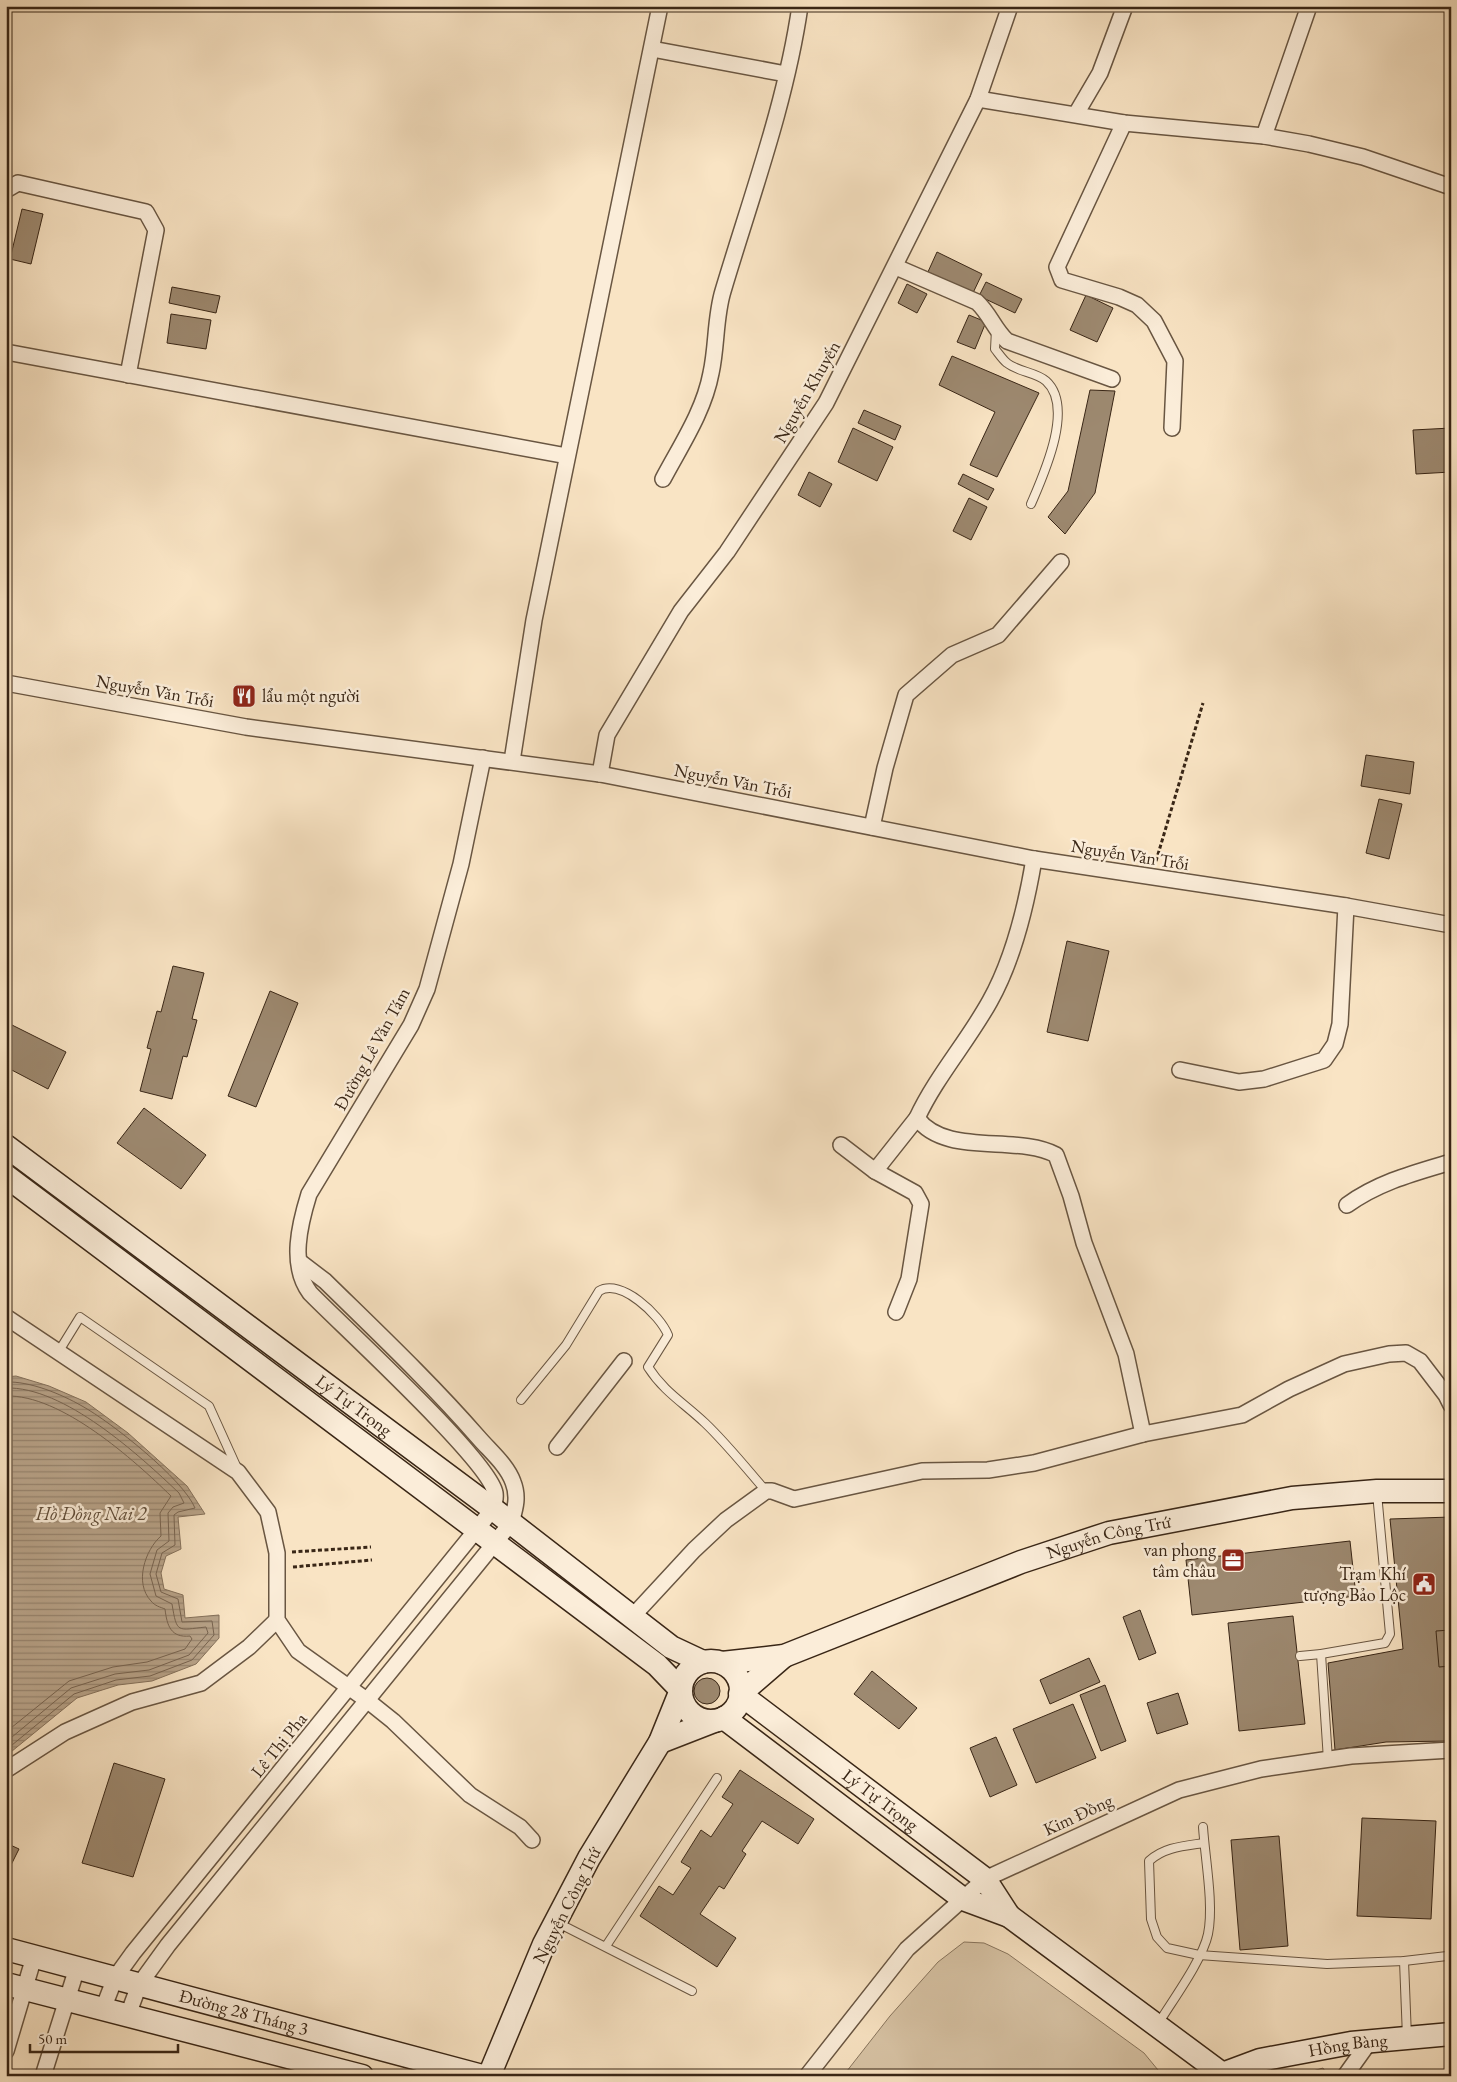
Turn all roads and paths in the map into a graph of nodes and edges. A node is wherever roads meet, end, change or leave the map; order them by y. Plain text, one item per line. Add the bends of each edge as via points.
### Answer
1 (660, 6) edge
2 (800, 6) edge
3 (1010, 6) edge
4 (1125, 6) edge
5 (1309, 6) edge
6 (652, 49) junction
7 (786, 74) junction
8 (978, 99) junction
9 (1076, 114) junction
10 (1124, 123) junction
11 (1264, 136) junction
12 (1451, 187) edge
13 (6, 190) edge
14 (896, 266) junction
15 (996, 330) junction
16 (6, 352) edge
17 (128, 374) junction
18 (1112, 379) dead end
19 (1172, 428) dead end
20 (568, 456) junction
21 (663, 479) dead end
22 (1031, 504) dead end
23 (1061, 562) dead end
24 (6, 683) edge
25 (1203, 703) dead end
26 (483, 758) junction
27 (512, 761) junction
28 (600, 774) junction
29 (872, 827) junction
30 (1034, 859) junction
31 (1151, 877) junction
32 (1346, 906) junction
33 (1451, 925) edge
34 (1180, 1070) dead end
35 (917, 1118) junction
36 (841, 1145) dead end
37 (6, 1146) edge
38 (1451, 1162) edge
39 (875, 1171) junction
40 (6, 1176) edge
41 (1347, 1205) dead end
42 (300, 1262) junction
43 (896, 1312) dead end
44 (6, 1317) edge
45 (59, 1351) junction
46 (624, 1361) dead end
47 (521, 1400) dead end
48 (1451, 1405) edge
49 (1143, 1434) junction
50 (556, 1447) dead end
51 (238, 1472) junction
52 (766, 1491) junction
53 (1377, 1491) junction
54 (1451, 1491) edge
55 (493, 1509) junction
56 (511, 1523) junction
57 (477, 1529) junction
58 (495, 1543) junction
59 (371, 1547) dead end
60 (372, 1560) dead end
61 (277, 1561) junction
62 (632, 1617) junction
63 (277, 1620) junction
64 (1321, 1654) junction
65 (784, 1656) junction
66 (1300, 1656) dead end
67 (712, 1662) junction
68 (349, 1688) junction
69 (681, 1690) junction
70 (740, 1694) junction
71 (368, 1701) junction
72 (719, 1719) junction
73 (660, 1742) junction
74 (1451, 1750) edge
75 (1328, 1760) junction
76 (6, 1770) edge
77 (717, 1778) dead end
78 (1203, 1827) dead end
79 (532, 1840) dead end
80 (1204, 1842) junction
81 (985, 1879) junction
82 (963, 1899) junction
83 (1009, 1916) junction
84 (556, 1922) junction
85 (606, 1946) junction
86 (6, 1949) edge
87 (1451, 1952) edge
88 (1200, 1955) junction
89 (34, 1957) junction
90 (1404, 1961) junction
91 (77, 1968) junction
92 (115, 1978) junction
93 (139, 1985) junction
94 (16, 1987) edge
95 (692, 1991) dead end
96 (67, 2000) junction
97 (103, 2009) junction
98 (128, 2015) junction
99 (1157, 2026) junction
100 (1451, 2034) edge
101 (1406, 2038) junction
102 (1370, 2041) junction
103 (6, 2050) edge
104 (1219, 2075) edge
105 (43, 2076) edge
106 (362, 2076) edge
107 (482, 2076) edge
108 (489, 2076) edge
109 (806, 2076) edge
110 (1345, 2076) edge

1 - 6 street
2 - 7 street
3 - 8 street, Nguyễn Khuyến
4 - 9 street via 1100,73
5 - 11 street
6 - 7 street
6 - 20 street
7 - 21 street via 722,294 711,374 697,417
8 - 9 street
8 - 14 street, Nguyễn Khuyến
9 - 10 street
10 - 11 street
10 - 19 street via 1057,267 1062,280 1137,305 1154,321 1175,361
11 - 12 street via 1363,157
13 - 17 street via 18,183 146,212 156,230
14 - 15 street via 977,302 988,312
14 - 28 street, Nguyễn Khuyến via 826,403 727,552 681,611 607,735
15 - 18 street via 1008,341
15 - 22 lane via 995,349 1008,364 1046,381 1055,396 1057,419 1050,458
16 - 17 street
17 - 20 street
20 - 27 street via 534,620
23 - 29 street via 998,635 952,655 906,695
24 - 26 street, Nguyễn Văn Trỗi via 246,727
25 - 31 path
26 - 27 street, Nguyễn Văn Trỗi
26 - 42 street, Đường Lê Văn Tám via 461,864 427,989 410,1026 309,1194 300,1223 297,1246
27 - 28 street, Nguyễn Văn Trỗi
28 - 29 street, Nguyễn Văn Trỗi
29 - 30 street, Nguyễn Văn Trỗi
30 - 31 street, Nguyễn Văn Trỗi
30 - 35 street via 1027,900 1010,956 991,1000
31 - 32 street, Nguyễn Văn Trỗi
32 - 33 street, Nguyễn Văn Trỗi
32 - 34 street via 1340,1024 1335,1044 1324,1060 1264,1078 1238,1082
35 - 39 street
35 - 49 street via 931,1132 954,1140 1032,1148 1056,1155 1084,1244 1126,1354
36 - 39 street
37 - 55 street, Lý Tự Trọng
38 - 41 street via 1390,1180
39 - 43 street via 915,1193 921,1204 909,1279
40 - 57 street, Lý Tự Trọng
42 - 55 street, Đường Lê Văn Tám via 304,1285 310,1293 448,1431 489,1477 495,1491
42 - 56 street via 325,1281 399,1353 506,1469 517,1495
44 - 45 street
45 - 51 street
45 - 51 lane via 80,1317 209,1406
46 - 50 street
47 - 52 lane via 566,1345 598,1291 606,1287 617,1288 643,1303 664,1325 668,1335 648,1367 659,1385 710,1428
48 - 49 street via 1420,1361 1406,1353 1344,1364 1242,1415
49 - 52 street via 1034,1463 988,1470 922,1471 794,1499
51 - 61 street via 268,1512
52 - 62 street via 726,1520 694,1550
53 - 54 street, Nguyễn Công Trứ
53 - 64 lane via 1389,1639 1385,1643
53 - 65 street, Nguyễn Công Trứ via 1292,1498 1109,1533 1021,1562
55 - 56 street, Lý Tự Trọng
55 - 57 street, Lê Thị Pha
56 - 58 street
56 - 62 street, Lý Tự Trọng
57 - 58 street, Lý Tự Trọng
57 - 68 street, Lê Thị Pha
58 - 69 street, Lý Tự Trọng via 657,1665
58 - 71 street
59 - 61 path
60 - 61 path
61 - 63 street
62 - 67 street, Lý Tự Trọng via 670,1647
63 - 68 street via 298,1651
63 - 76 street via 249,1647 201,1683 132,1702 65,1732
64 - 66 lane
64 - 75 lane
65 - 67 street, Nguyễn Công Trứ
65 - 70 street, Nguyễn Công Trứ
67 - 69 street via 687,1672
67 - 70 street via 736,1675
68 - 71 street
68 - 92 street, Lê Thị Pha via 167,1909
69 - 72 street via 682,1701 695,1716 704,1720
69 - 73 street, Nguyễn Công Trứ
70 - 72 street via 732,1712
70 - 81 street, Lý Tự Trọng
71 - 79 street via 470,1795 520,1827
71 - 93 street
72 - 73 street
72 - 82 street, Lý Tự Trọng
73 - 84 street, Nguyễn Công Trứ via 589,1858
74 - 75 street, Kim Đồng
75 - 81 street, Kim Đồng via 1261,1769 1179,1790
77 - 85 lane
78 - 80 lane
80 - 88 lane via 1208,1934
80 - 88 lane via 1169,1848 1149,1862 1151,1918 1157,1937 1167,1948
81 - 82 street, Kim Đồng
81 - 83 street, Lý Tự Trọng
82 - 83 street, Lý Tự Trọng
82 - 109 street, Kim Đồng via 907,1949
83 - 99 street, Lý Tự Trọng
84 - 85 lane
84 - 108 street, Nguyễn Công Trứ
85 - 95 lane
86 - 89 street, Đường 28 Tháng 3
87 - 90 lane via 1447,1956
88 - 90 lane via 1327,1964
88 - 99 lane
89 - 91 street, Đường 28 Tháng 3
89 - 94 street
90 - 101 lane
91 - 92 street, Đường 28 Tháng 3
91 - 96 street
92 - 93 street, Đường 28 Tháng 3
92 - 97 street, Lê Thị Pha
93 - 98 street
93 - 107 street, Đường 28 Tháng 3
94 - 96 street, Đường 28 Tháng 3
94 - 103 street
96 - 97 street, Đường 28 Tháng 3
96 - 105 street
97 - 98 street, Đường 28 Tháng 3
98 - 106 street, Đường 28 Tháng 3
99 - 104 street, Lý Tự Trọng
100 - 101 street, Hồng Bàng
101 - 102 street, Hồng Bàng
102 - 104 street, Hồng Bàng via 1260,2060
102 - 110 street

